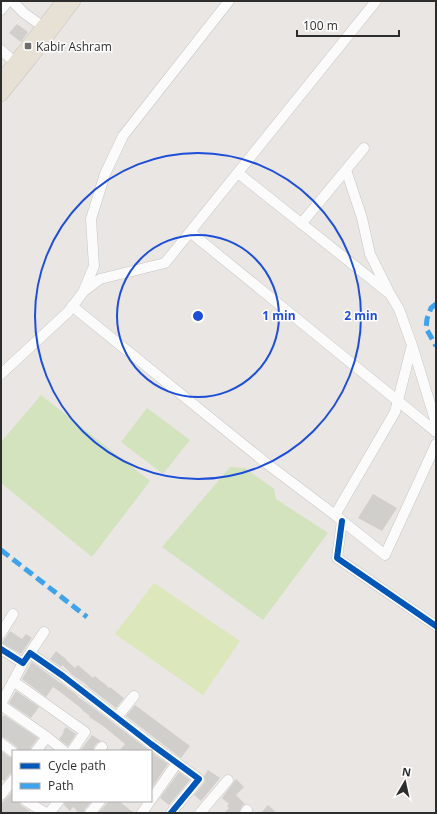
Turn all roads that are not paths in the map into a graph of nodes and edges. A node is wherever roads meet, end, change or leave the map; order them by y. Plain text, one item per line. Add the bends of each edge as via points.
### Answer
1 (8, 1) edge
2 (12, 1) edge
3 (63, 1) edge
4 (74, 1) edge
5 (229, 1) edge
6 (376, 1) edge
7 (1, 10) edge
8 (47, 29) junction
9 (1, 50) edge
10 (19, 65) junction
11 (1, 80) edge
12 (1, 95) edge
13 (364, 148) dead end
14 (346, 170) junction
15 (238, 173) junction
16 (301, 224) junction
17 (190, 232) junction
18 (84, 291) junction
19 (390, 294) junction
20 (72, 306) junction
21 (412, 345) junction
22 (1, 374) edge
23 (398, 401) junction
24 (436, 423) edge
25 (436, 432) edge
26 (436, 444) edge
27 (338, 518) junction
28 (13, 614) dead end
29 (436, 626) edge
30 (44, 632) dead end
31 (1, 633) edge
32 (1, 649) edge
33 (30, 653) junction
34 (23, 663) junction
35 (13, 681) junction
36 (134, 696) dead end
37 (1, 704) edge
38 (117, 717) junction
39 (47, 737) junction
40 (1, 743) edge
41 (37, 750) edge
42 (63, 750) edge
43 (73, 750) edge
44 (12, 751) edge
45 (177, 763) junction
46 (228, 780) dead end
47 (12, 782) edge
48 (7, 792) edge
49 (152, 799) edge
50 (58, 802) edge
51 (99, 802) edge
52 (150, 802) edge
53 (33, 803) edge
54 (46, 813) edge
55 (49, 813) edge
56 (90, 813) edge
57 (142, 813) edge
58 (171, 813) edge
59 (200, 813) edge

1 - 7 street
2 - 8 street
3 - 8 main road
4 - 8 main road
5 - 18 street via 123,136 105,174 91,219 94,266
6 - 15 street
8 - 10 main road
9 - 10 street
10 - 11 main road
10 - 12 main road
13 - 14 street
14 - 16 street
14 - 19 street via 362,218 370,254
15 - 16 street
15 - 17 street
16 - 19 street
17 - 18 street via 165,263 100,279
17 - 23 street
18 - 20 street
19 - 21 street via 399,309
20 - 22 street
20 - 27 street
21 - 23 street
21 - 24 street
23 - 25 street
23 - 27 street via 395,412
26 - 27 street via 385,555
27 - 29 street via 337,558
28 - 31 street
30 - 33 street
32 - 34 street
33 - 34 street
33 - 38 street
34 - 35 street
35 - 37 street
35 - 43 street via 85,732
36 - 38 street
37 - 39 street
38 - 45 street
39 - 41 street
39 - 42 street
40 - 44 street
45 - 49 street
45 - 58 street via 199,779
46 - 59 street
47 - 48 street
50 - 55 street
51 - 56 street
52 - 57 street
53 - 54 street

